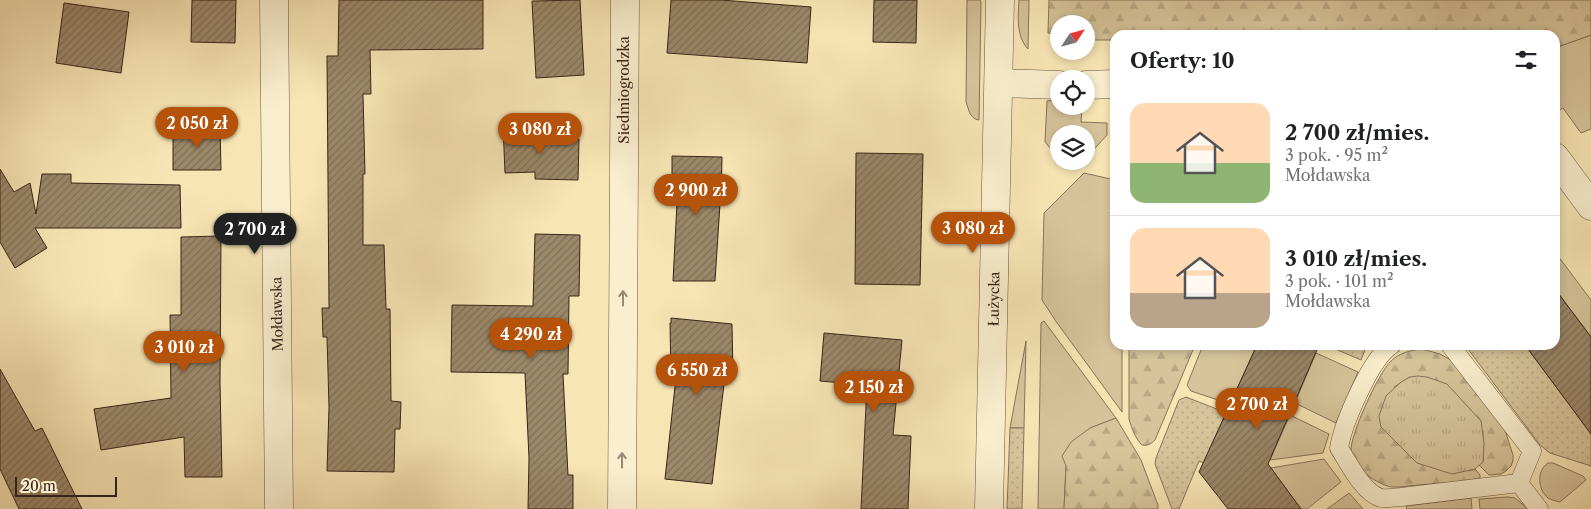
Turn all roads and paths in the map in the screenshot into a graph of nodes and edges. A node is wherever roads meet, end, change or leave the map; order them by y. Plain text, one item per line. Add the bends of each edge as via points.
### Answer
1 (274, 0) edge
2 (625, 0) edge
3 (1000, 0) edge
4 (999, 83) junction
5 (1110, 84) edge
6 (1050, 85) edge
7 (1095, 85) edge
8 (1560, 164) edge
9 (1591, 206) edge
10 (1387, 350) edge
11 (1454, 350) edge
12 (1519, 482) junction
13 (279, 509) edge
14 (622, 509) edge
15 (989, 509) edge
16 (1539, 509) edge

1 - 13 street, Mołdawska
14 -> 2 street, Siedmiogrodzka
3 - 4 street, Łużycka
4 - 6 street
4 - 15 street, Łużycka
5 - 7 street
8 - 9 street
10 - 12 lane via 1369,372 1341,433 1339,448 1356,476 1372,493 1382,498 1410,496
11 - 12 lane via 1532,451
12 - 16 lane

